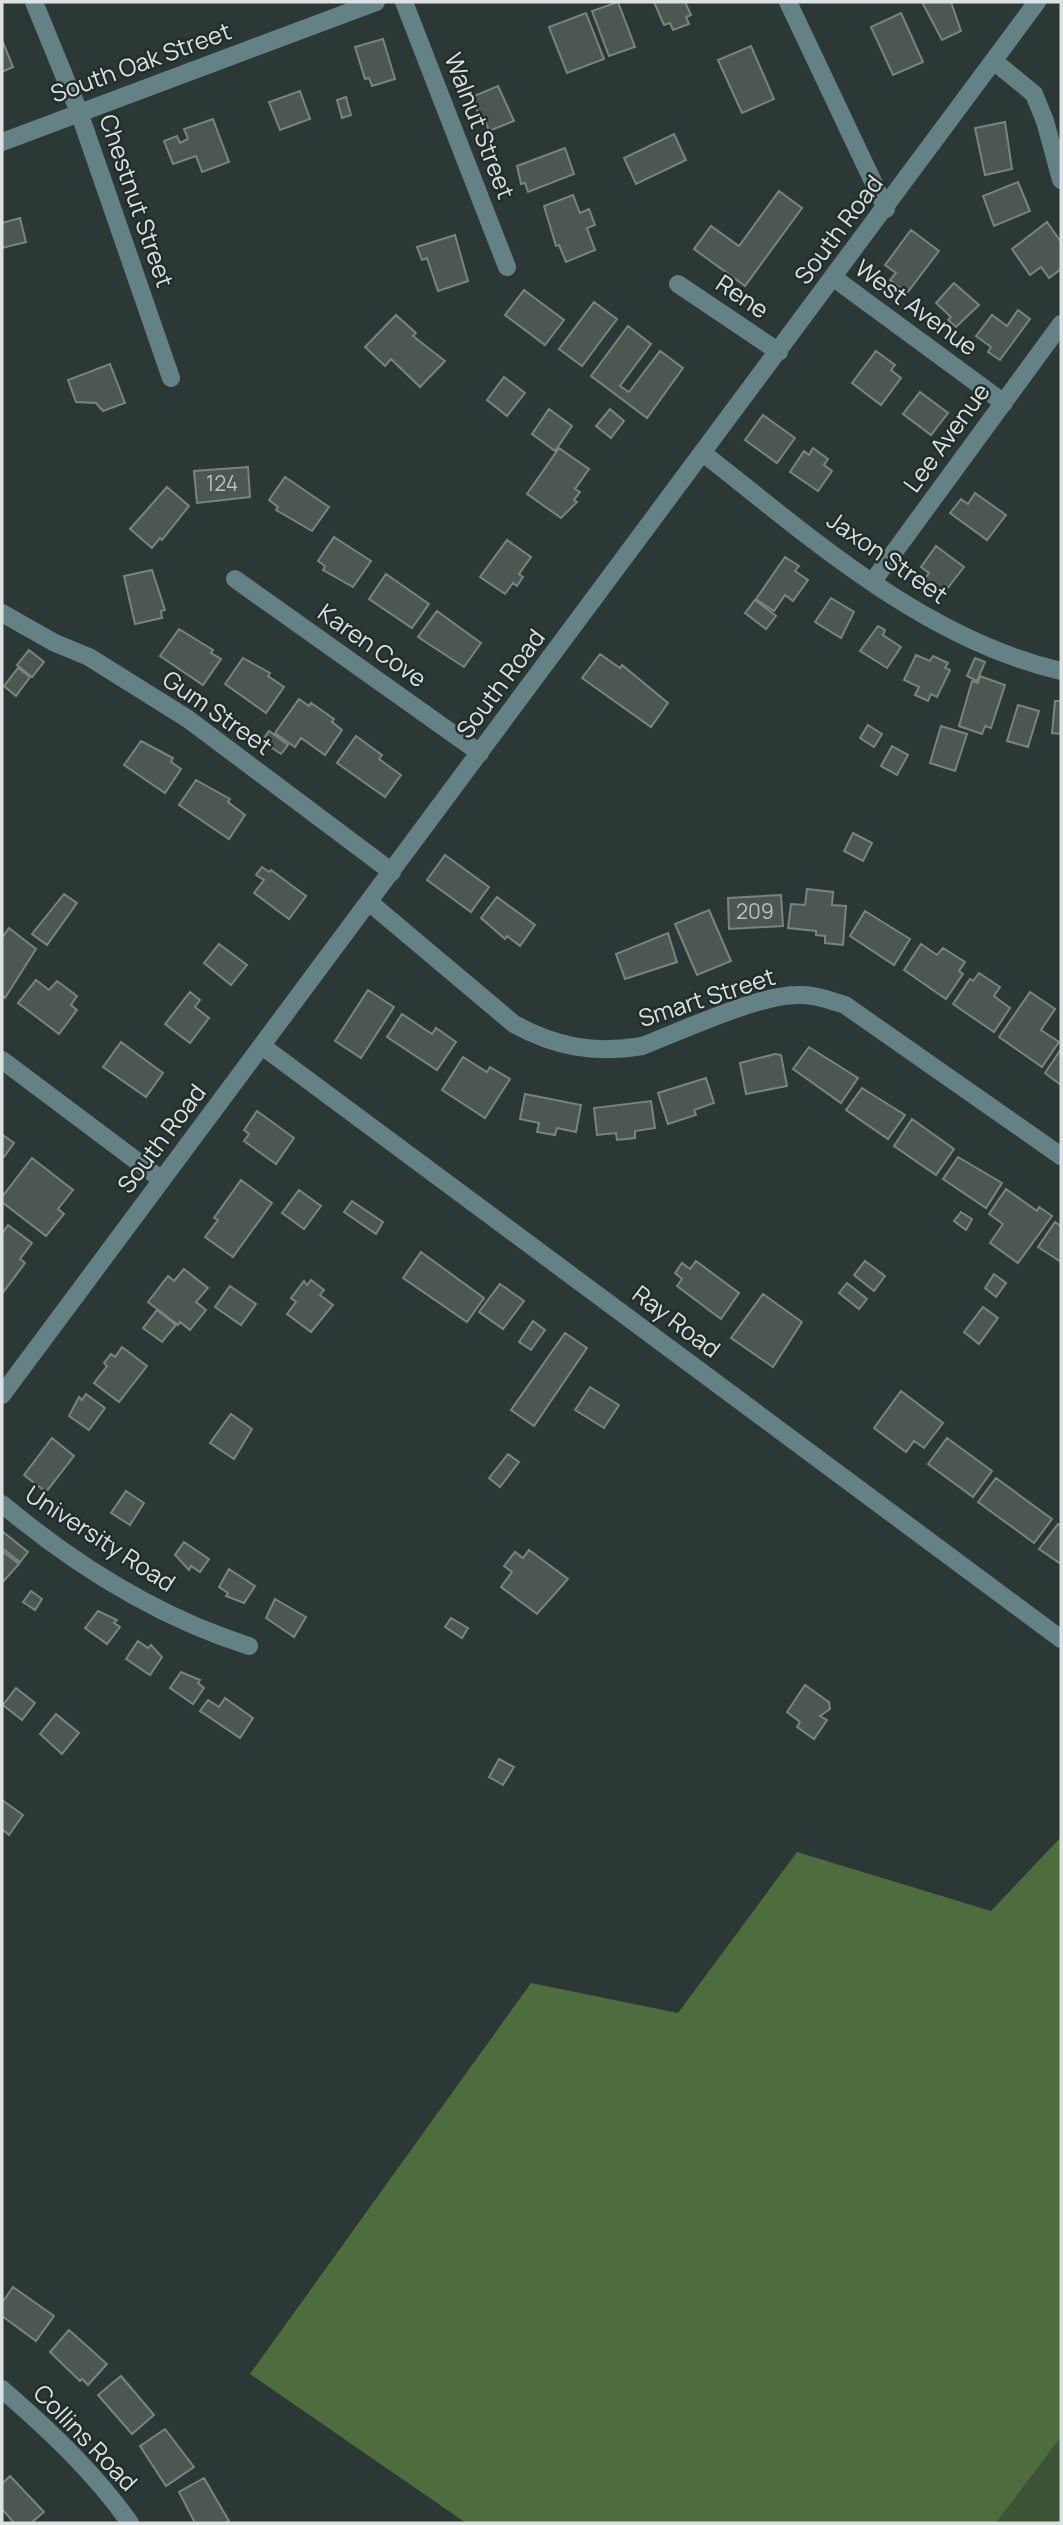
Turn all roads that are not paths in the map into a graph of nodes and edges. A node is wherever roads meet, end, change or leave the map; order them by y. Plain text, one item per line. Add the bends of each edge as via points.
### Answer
1 (34, 2) edge
2 (376, 2) edge
3 (404, 2) edge
4 (788, 2) edge
5 (1037, 2) edge
6 (995, 62) junction
7 (79, 112) junction
8 (2, 142) edge
9 (1061, 180) edge
10 (886, 208) junction
11 (507, 267) dead end
12 (834, 278) junction
13 (678, 284) dead end
14 (1061, 324) edge
15 (779, 352) junction
16 (171, 378) dead end
17 (1004, 403) junction
18 (703, 453) junction
19 (235, 579) dead end
20 (873, 582) junction
21 (2, 612) edge
22 (1061, 671) edge
23 (480, 753) junction
24 (391, 872) junction
25 (369, 902) junction
26 (262, 1046) junction
27 (2, 1060) edge
28 (1061, 1156) edge
29 (162, 1180) junction
30 (2, 1395) edge
31 (2, 1504) edge
32 (1061, 1639) edge
33 (249, 1646) dead end
34 (2, 2389) edge
35 (130, 2523) edge

1 - 7 street, Chestnut Street
2 - 7 street, South Oak Street
3 - 11 street, Walnut Street
4 - 10 street
5 - 6 street, South Road
6 - 9 street via 1034,94
6 - 10 street, South Road
7 - 8 street, South Oak Street
7 - 16 street, Chestnut Street
10 - 12 street, South Road
12 - 15 street, South Road
12 - 17 street, West Avenue
13 - 15 street, Rene
14 - 17 street, Lee Avenue
15 - 18 street, South Road
17 - 20 street, Lee Avenue
18 - 20 street, Jaxon Street
18 - 23 street, South Road
19 - 23 street, Karen Cove
20 - 22 street, Jaxon Street via 953,631
21 - 24 street, Gum Street via 89,657 188,719
23 - 24 street, South Road
24 - 25 street, South Road
25 - 26 street, South Road
25 - 28 street, Smart Street via 514,1024 541,1038 591,1051 642,1046 773,998 822,997 845,1005
26 - 29 street, South Road
26 - 32 street, Ray Road
27 - 29 street
29 - 30 street, South Road
31 - 33 street, University Road via 127,1593 178,1619
34 - 35 street, Collins Road via 90,2472

